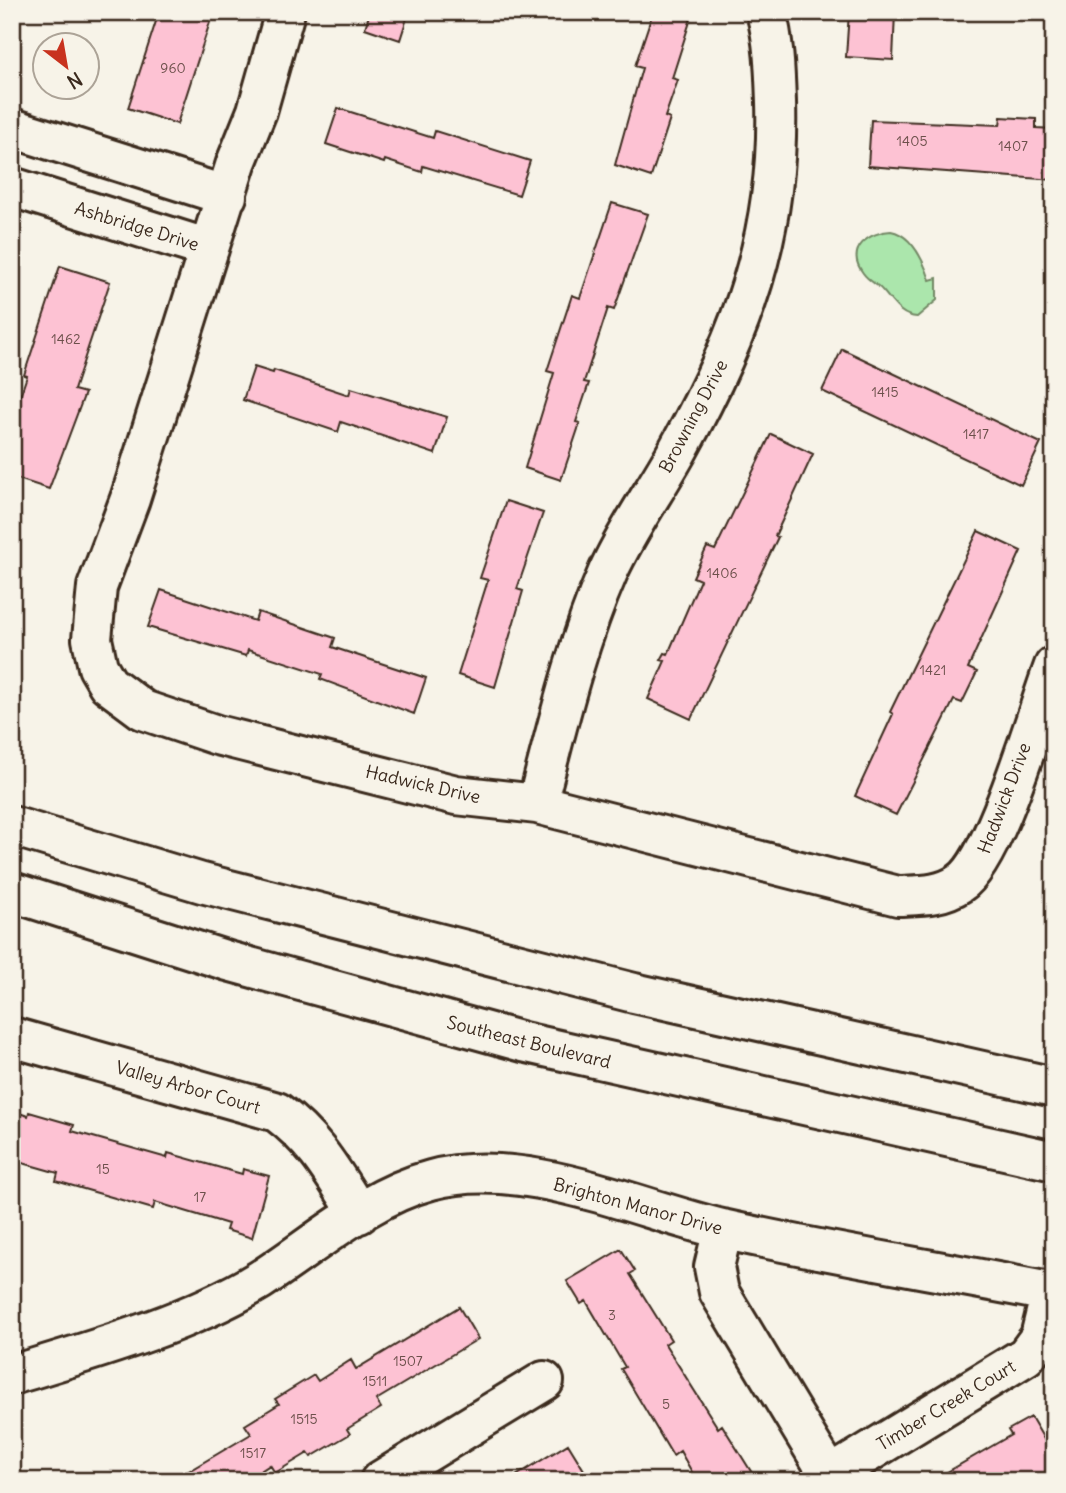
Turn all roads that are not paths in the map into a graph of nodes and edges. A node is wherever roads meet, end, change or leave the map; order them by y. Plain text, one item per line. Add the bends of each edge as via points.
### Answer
1 (285, 12) edge
2 (766, 12) edge
3 (12, 128) edge
4 (12, 187) edge
5 (227, 195) junction
6 (209, 249) junction
7 (1054, 666) edge
8 (1041, 737) edge
9 (537, 804) junction
10 (12, 826) edge
11 (12, 892) edge
12 (12, 1037) edge
13 (1054, 1087) edge
14 (1054, 1161) edge
15 (359, 1214) junction
16 (723, 1229) junction
17 (1052, 1292) edge
18 (12, 1375) edge
19 (544, 1381) dead end
20 (380, 1481) edge

1 - 5 street, Ashbridge Drive
2 - 9 street, Browning Drive via 777,139 766,238 757,273 712,387 607,573
3 - 5 street
4 - 6 street, Ashbridge Drive
5 - 6 street, Ashbridge Drive
6 - 9 street, Hadwick Drive via 130,499 97,587 92,639 98,667 108,684 160,718 456,795
7 - 8 street, Hadwick Drive
8 - 9 street, Hadwick Drive via 978,866 961,883 935,894 898,896
10 - 13 street via 202,883 634,993
11 - 14 street, Southeast Boulevard via 228,961 523,1042
12 - 15 street, Valley Arbor Court via 277,1112 318,1149
15 - 16 street, Brighton Manor Drive via 410,1187 470,1174 577,1188
15 - 18 street, Brighton Manor Drive via 259,1280 181,1318
16 - 17 street, Brighton Manor Drive
16 - 17 street, Timber Creek Court via 714,1267 719,1292 831,1476 1026,1356 1040,1337
19 - 20 street

